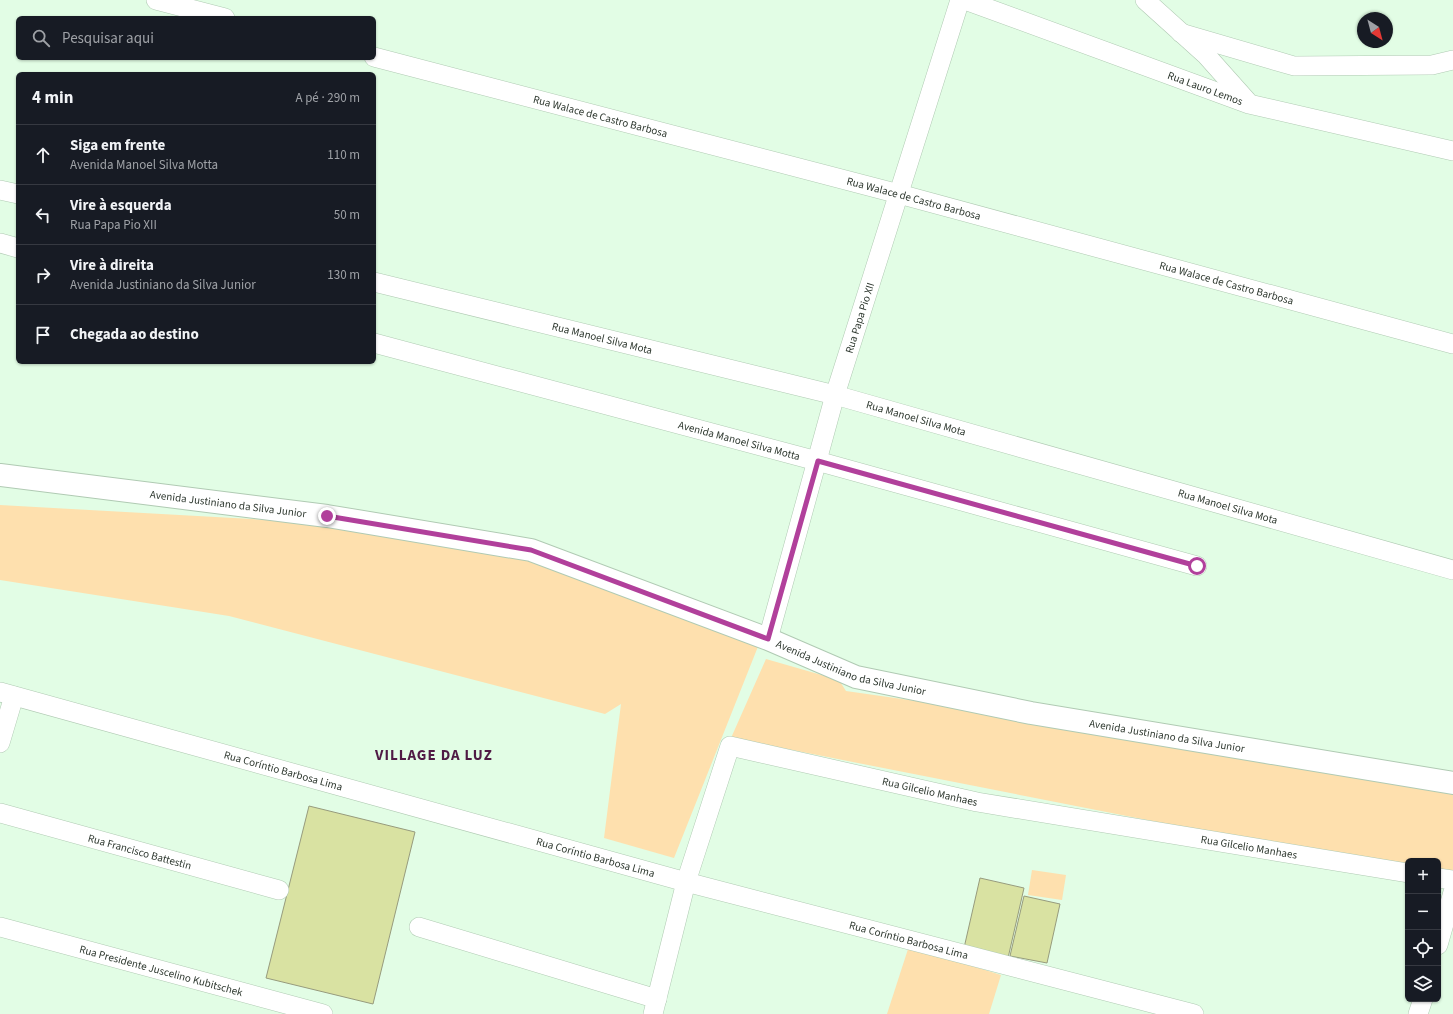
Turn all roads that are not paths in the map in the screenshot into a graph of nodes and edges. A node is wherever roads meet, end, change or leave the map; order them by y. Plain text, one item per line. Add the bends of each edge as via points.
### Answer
1 (156, 0) edge
2 (960, 0) edge
3 (965, 0) edge
4 (1145, 0) edge
5 (217, 16) edge
6 (1181, 34) junction
7 (376, 58) edge
8 (1453, 60) edge
9 (1249, 104) junction
10 (1453, 151) edge
11 (0, 190) edge
12 (16, 194) edge
13 (899, 194) junction
14 (0, 244) edge
15 (16, 248) edge
16 (376, 282) edge
17 (376, 344) edge
18 (1453, 344) edge
19 (836, 395) junction
20 (818, 461) junction
21 (0, 475) edge
22 (1197, 566) dead end
23 (1453, 570) edge
24 (768, 639) junction
25 (7, 694) edge
26 (0, 743) edge
27 (1453, 783) edge
28 (0, 813) edge
29 (1405, 873) edge
30 (1441, 878) edge
31 (1453, 880) edge
32 (686, 882) junction
33 (279, 890) dead end
34 (1453, 892) edge
35 (0, 927) edge
36 (419, 927) dead end
37 (1441, 934) edge
38 (1422, 1002) edge
39 (655, 1006) edge
40 (323, 1014) edge
41 (1194, 1014) edge
42 (1418, 1014) edge

1 - 5 street
2 - 13 street, Rua Papa Pio XII
3 - 9 street, Rua Lauro Lemos
4 - 6 street
6 - 8 street via 1294,66 1432,65
6 - 9 street via 1206,55
7 - 13 street, Rua Walace de Castro Barbosa
9 - 10 street, Rua Lauro Lemos
11 - 12 street
13 - 18 street, Rua Walace de Castro Barbosa
13 - 19 street, Rua Papa Pio XII
14 - 15 street
16 - 19 street, Rua Manoel Silva Mota
17 - 20 street, Avenida Manoel Silva Motta
19 - 20 street, Rua Papa Pio XII
19 - 23 street, Rua Manoel Silva Mota
20 - 22 street, Avenida Manoel Silva Motta
20 - 24 street, Rua Papa Pio XII
21 - 24 street, Avenida Justiniano da Silva Junior via 327,516 531,550
24 - 27 street, Avenida Justiniano da Silva Junior via 856,677 1032,713
25 - 26 street
25 - 32 street, Rua Coríntio Barbosa Lima
28 - 33 street, Rua Francisco Battestin
29 - 32 street, Rua Gilcelio Manhaes via 977,802 730,746
30 - 31 street
32 - 39 street, Rua Gilcelio Manhaes
32 - 41 street, Rua Coríntio Barbosa Lima
34 - 37 street
35 - 40 street, Rua Presidente Juscelino Kubitschek
36 - 39 street
38 - 42 street

